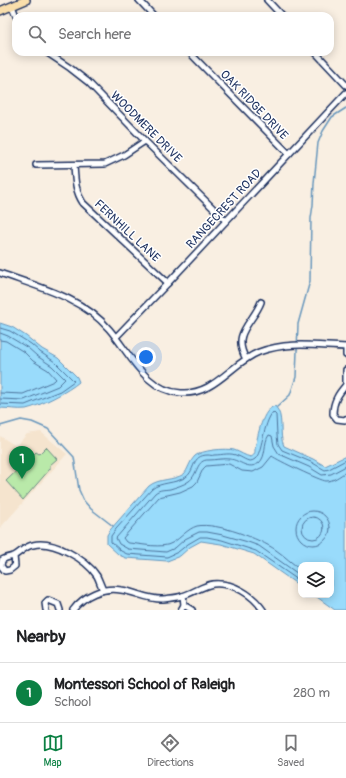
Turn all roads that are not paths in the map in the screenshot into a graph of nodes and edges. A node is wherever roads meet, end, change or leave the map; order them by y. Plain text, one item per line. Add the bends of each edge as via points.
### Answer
1 (26, 0) edge
2 (139, 0) edge
3 (267, 0) edge
4 (12, 6) junction
5 (0, 11) edge
6 (14, 12) edge
7 (150, 12) edge
8 (278, 12) edge
9 (52, 56) edge
10 (193, 56) edge
11 (319, 56) edge
12 (346, 85) edge
13 (346, 93) edge
14 (145, 141) junction
15 (289, 154) junction
16 (36, 165) dead end
17 (74, 165) junction
18 (226, 221) junction
19 (0, 273) edge
20 (168, 284) junction
21 (261, 302) dead end
22 (116, 337) junction
23 (346, 347) edge
24 (346, 355) edge
25 (246, 359) junction
26 (346, 370) edge
27 (346, 385) edge
28 (346, 420) edge
29 (14, 556) dead end
30 (103, 590) junction
31 (183, 596) junction
32 (182, 608) edge
33 (46, 610) edge
34 (60, 610) edge
35 (73, 610) edge
36 (192, 610) edge
37 (263, 610) edge

1 - 4 main road
2 - 7 street
3 - 8 street
4 - 5 main road
4 - 6 street
9 - 14 street, WOODMERE DRIVE via 88,82
10 - 15 street, OAK RIDGE DRIVE
11 - 12 street
13 - 15 street, RANGECREST ROAD
14 - 17 street via 105,164
14 - 18 street, WOODMERE DRIVE
15 - 18 street, RANGECREST ROAD
16 - 17 street
17 - 20 street, FERNHILL LANE via 76,188 83,203
18 - 20 street, RANGECREST ROAD
19 - 22 street via 86,308
20 - 22 street, RANGECREST ROAD
21 - 25 street via 241,337 242,351
22 - 25 street via 143,374 154,384 171,392 191,393 206,389
23 - 24 street
23 - 25 street via 292,344 258,352
26 - 27 street
27 - 28 street via 333,405 333,414 337,419
29 - 30 street via 32,545 54,546 85,563 97,576
30 - 31 street via 120,590 148,598
30 - 35 street via 84,599
31 - 32 street
31 - 37 street via 214,584 233,587 249,594
32 - 36 street
33 - 34 street via 45,603 48,600 58,604

